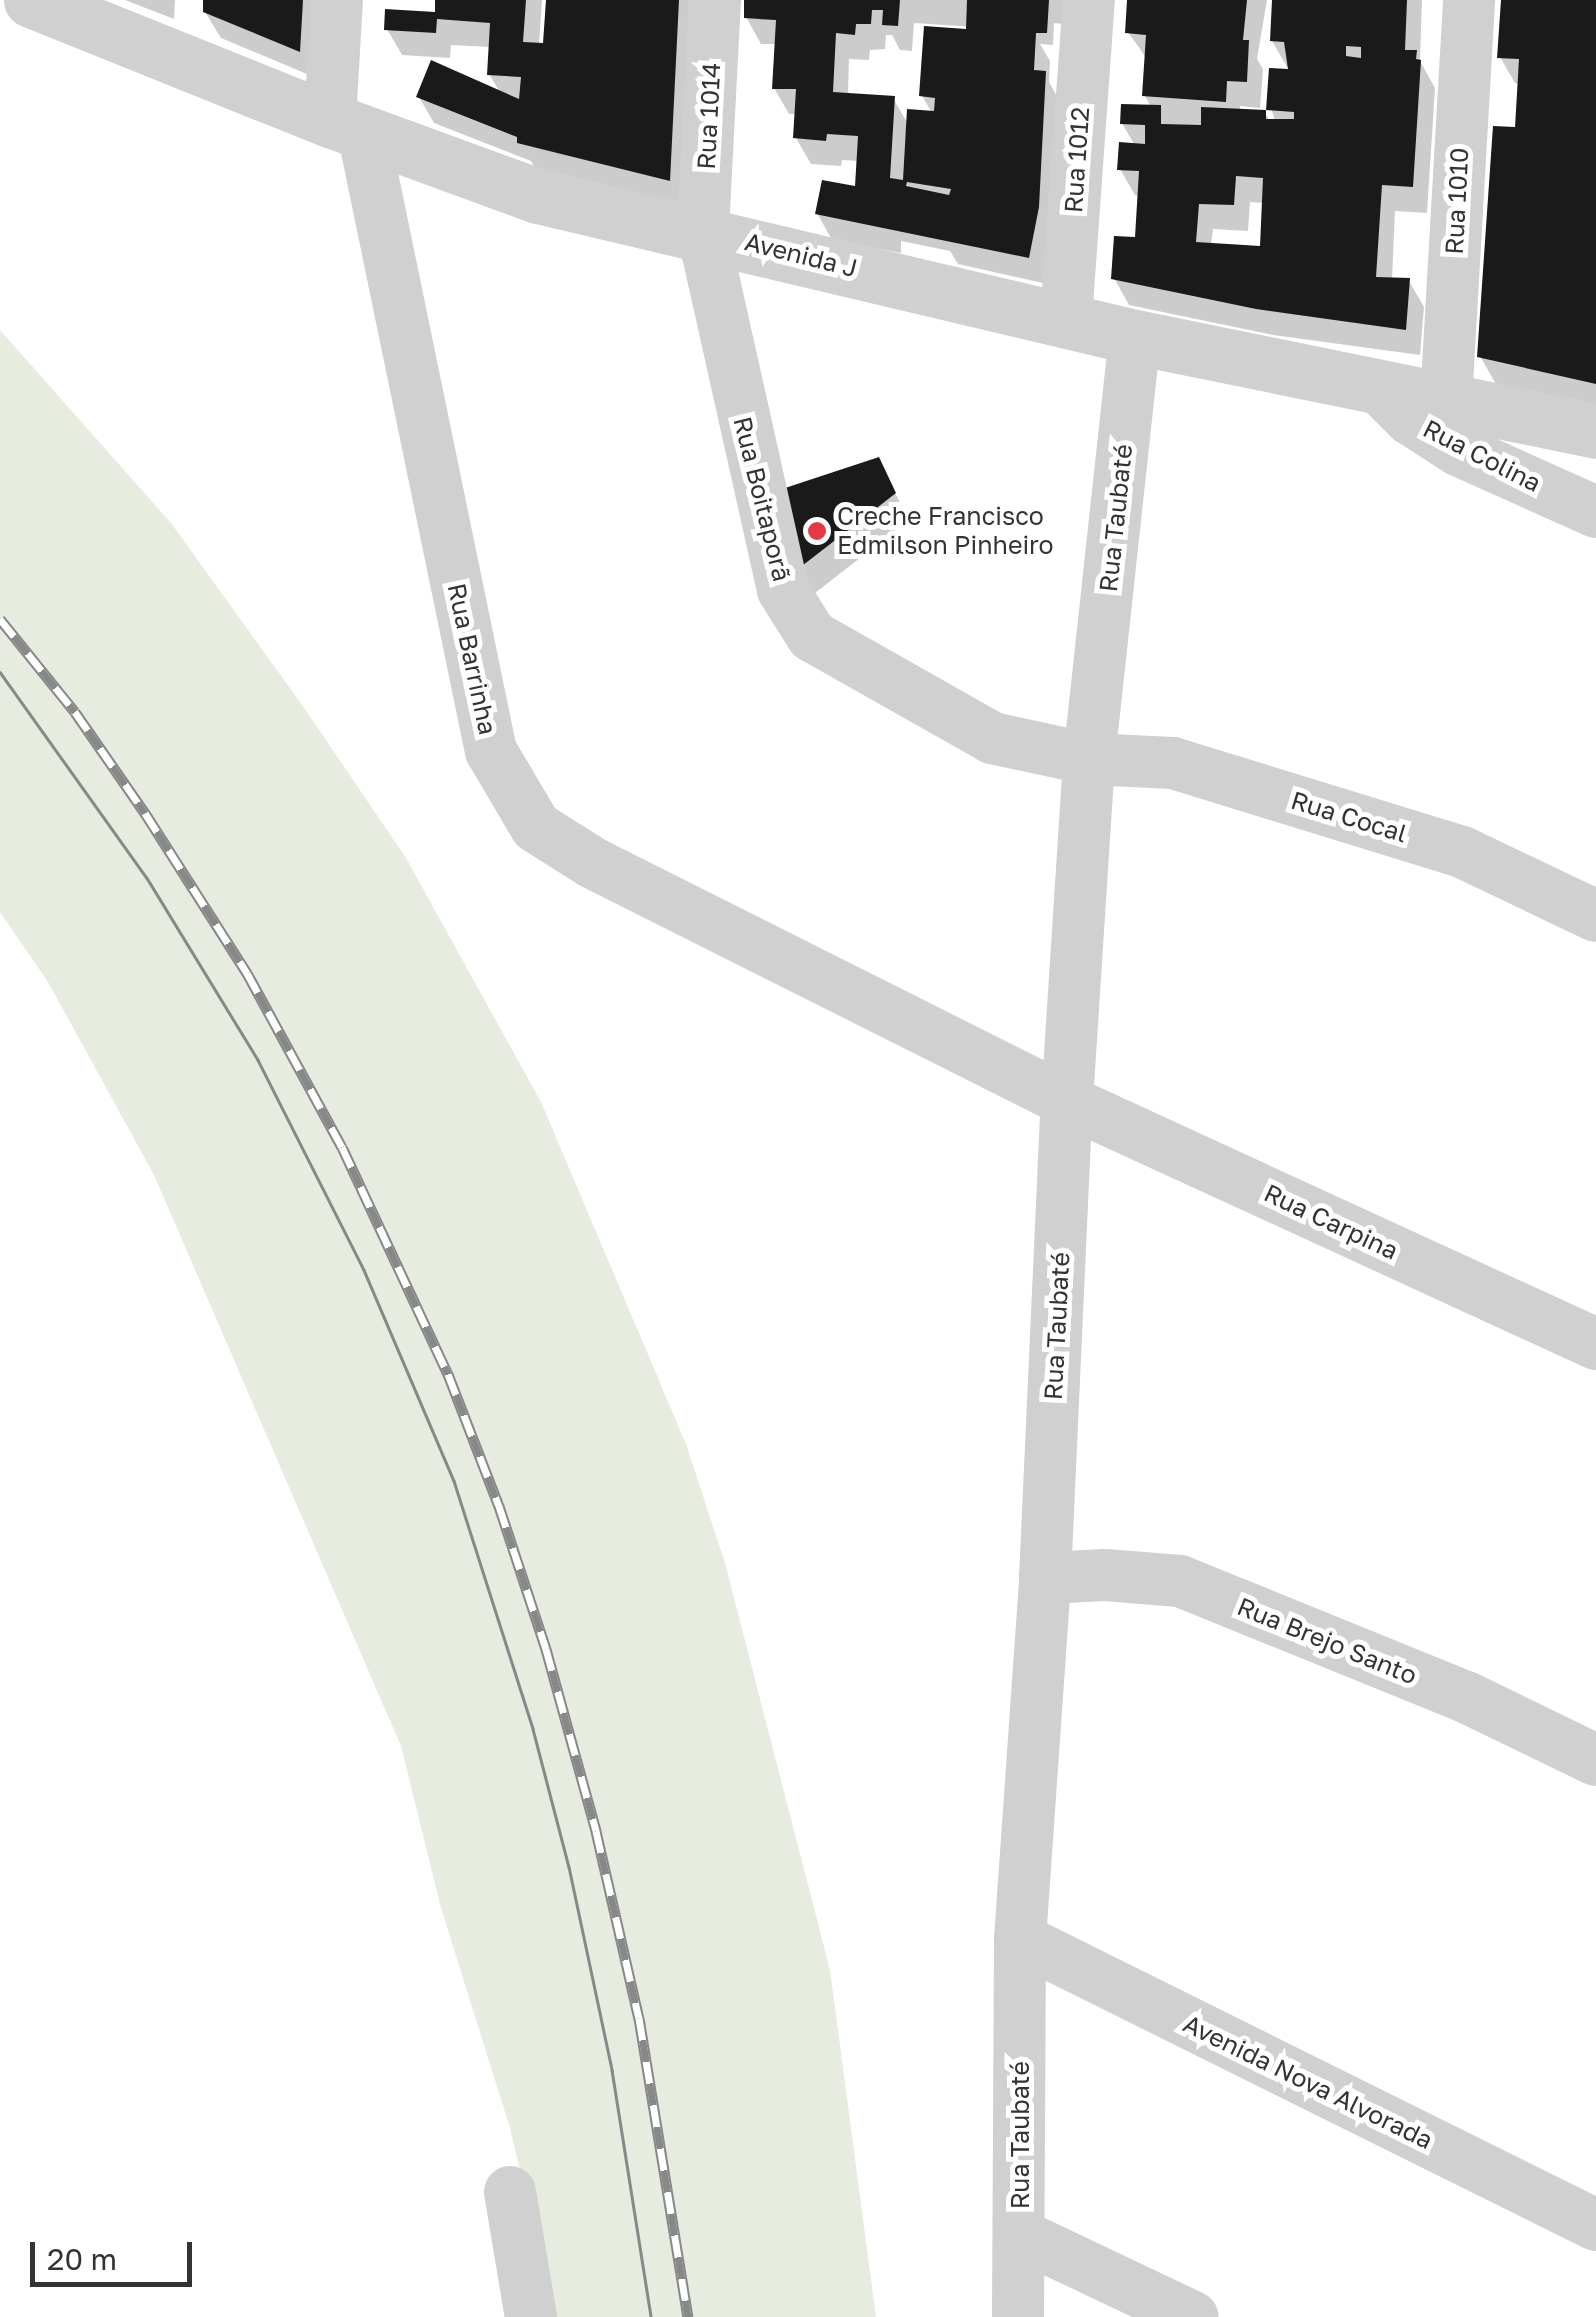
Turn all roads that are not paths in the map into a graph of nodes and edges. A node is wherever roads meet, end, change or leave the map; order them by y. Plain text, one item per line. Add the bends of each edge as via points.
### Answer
1 (30, 0) edge
2 (337, 0) edge
3 (715, 0) edge
4 (1089, 0) edge
5 (1469, 0) edge
6 (346, 125) junction
7 (703, 232) junction
8 (1066, 319) junction
9 (1135, 337) junction
10 (1378, 386) junction
11 (1446, 402) junction
12 (1596, 431) edge
13 (1596, 512) edge
14 (1089, 759) junction
15 (1596, 916) edge
16 (1067, 1100) junction
17 (1596, 1344) edge
18 (1045, 1578) junction
19 (1596, 1760) edge
20 (1020, 1938) junction
21 (510, 2192) dead end
22 (1596, 2225) edge
23 (1020, 2235) junction
24 (531, 2317) edge
25 (1018, 2317) edge
26 (1193, 2317) edge

1 - 6 street, Avenida J
2 - 6 street, Rua Barrinha
3 - 7 street, Rua 1014
4 - 8 street, Rua 1012
5 - 11 street, Rua 1010
6 - 7 street, Avenida J via 538,196
6 - 16 street, Rua Barrinha via 491,751 536,826 592,863
7 - 8 street, Avenida J
7 - 14 street, Rua Boitaporã via 783,590 812,636 992,738
8 - 9 street, Avenida J
9 - 10 street, Avenida J
9 - 14 street, Rua Taubaté
10 - 11 street, Avenida J
10 - 13 street, Rua Colina via 1410,420 1458,450
11 - 12 street, Avenida J
14 - 15 street, Rua Cocal via 1172,763 1462,852
14 - 16 street, Rua Taubaté
16 - 17 street, Rua Carpina
16 - 18 street, Rua Taubaté
18 - 19 street, Rua Brejo Santo via 1105,1574 1180,1582 1466,1697
18 - 20 street, Rua Taubaté
20 - 22 street, Avenida Nova Alvorada
20 - 23 street, Rua Taubaté
21 - 24 street
23 - 25 street, Rua Taubaté
23 - 26 street

